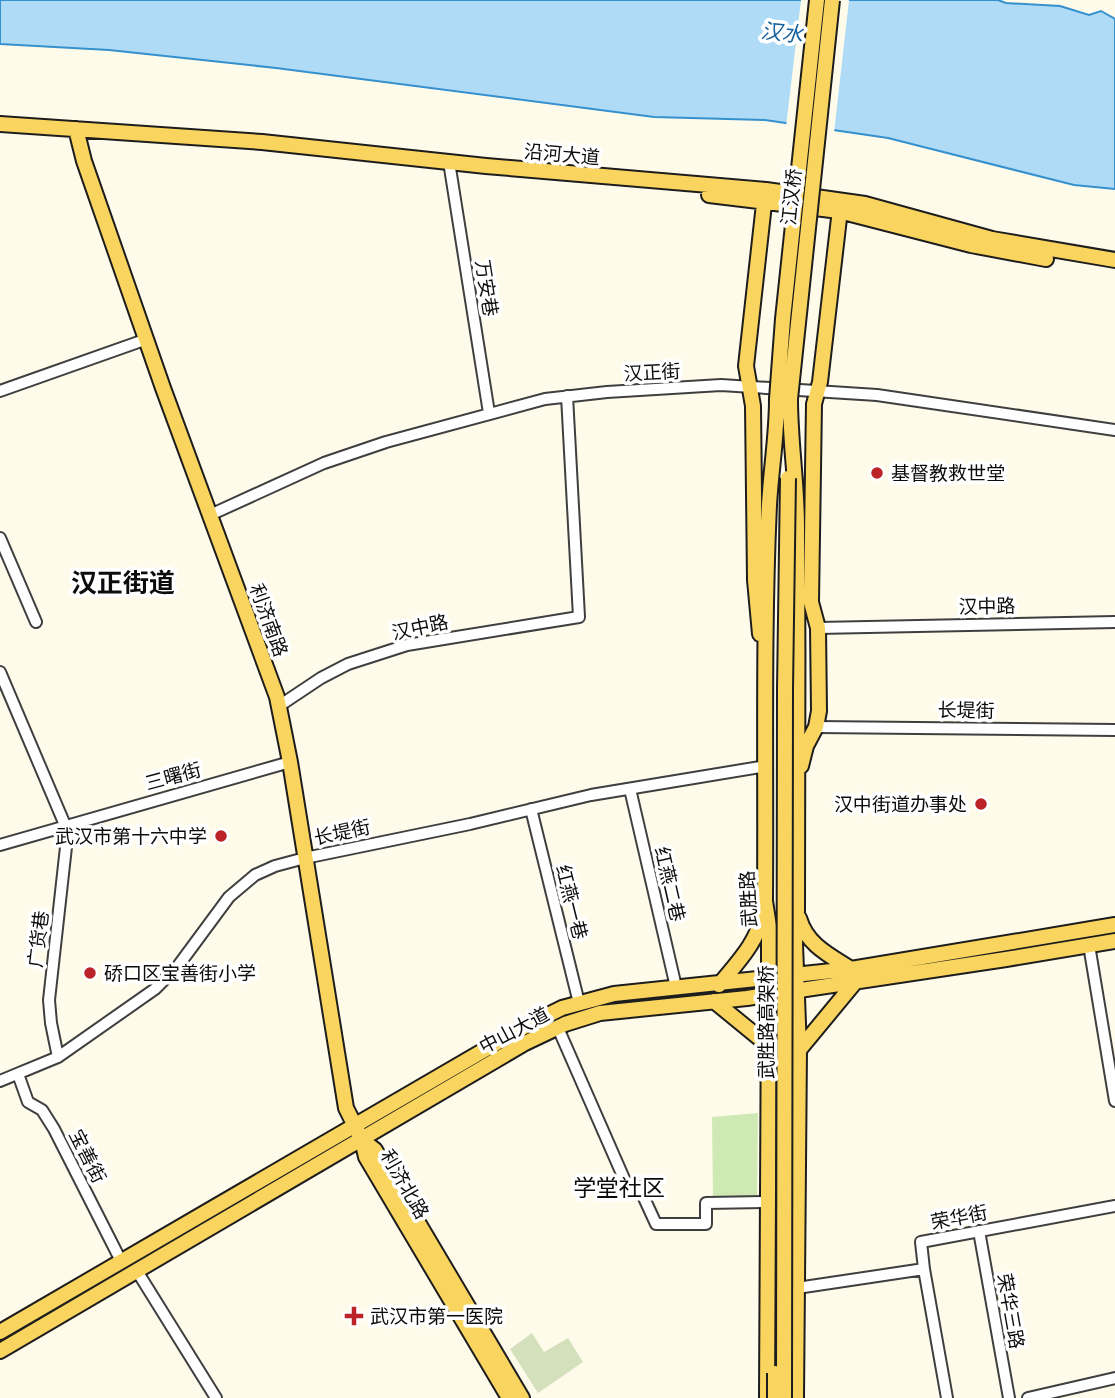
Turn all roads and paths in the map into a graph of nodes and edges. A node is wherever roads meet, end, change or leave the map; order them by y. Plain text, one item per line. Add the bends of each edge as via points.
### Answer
1 (817, 0) edge
2 (832, 0) edge
3 (0, 124) edge
4 (0, 133) edge
5 (77, 134) junction
6 (450, 168) junction
7 (765, 196) junction
8 (840, 205) junction
9 (1115, 260) edge
10 (1115, 269) edge
11 (147, 339) junction
12 (749, 387) junction
13 (0, 391) edge
14 (817, 392) junction
15 (567, 396) junction
16 (783, 399) junction
17 (489, 412) junction
18 (1115, 430) edge
19 (783, 435) junction
20 (784, 479) junction
21 (210, 515) junction
22 (0, 538) edge
23 (6, 566) edge
24 (797, 569) junction
25 (811, 602) junction
26 (36, 622) dead end
27 (1115, 622) edge
28 (818, 628) junction
29 (767, 658) junction
30 (0, 672) edge
31 (279, 706) junction
32 (816, 727) junction
33 (1115, 730) edge
34 (290, 762) junction
35 (766, 766) junction
36 (797, 784) junction
37 (630, 789) junction
38 (531, 809) junction
39 (65, 825) junction
40 (0, 845) edge
41 (305, 858) junction
42 (765, 901) junction
43 (797, 911) junction
44 (1115, 925) edge
45 (1115, 941) edge
46 (1089, 945) junction
47 (854, 975) junction
48 (797, 983) junction
49 (719, 985) junction
50 (769, 987) junction
51 (676, 988) junction
52 (714, 1001) junction
53 (579, 1003) junction
54 (558, 1027) junction
55 (769, 1046) junction
56 (799, 1050) junction
57 (58, 1057) junction
58 (18, 1074) junction
59 (0, 1081) edge
60 (1115, 1101) edge
61 (354, 1127) junction
62 (362, 1140) junction
63 (768, 1202) junction
64 (1115, 1206) edge
65 (979, 1231) junction
66 (121, 1261) junction
67 (924, 1269) junction
68 (137, 1271) junction
69 (797, 1288) junction
70 (0, 1332) edge
71 (0, 1351) edge
72 (1115, 1378) edge
73 (1061, 1394) edge
74 (216, 1398) edge
75 (509, 1398) edge
76 (523, 1398) edge
77 (767, 1398) edge
78 (775, 1398) edge
79 (785, 1398) edge
80 (796, 1398) edge
81 (947, 1398) edge
82 (1009, 1398) edge
83 (1028, 1398) edge

1 - 16 main road, 江汉桥, bridge via 783,318
2 - 16 main road, 江汉桥, bridge
3 - 5 main road, 沿河大道
4 - 5 main road, 沿河大道
5 - 6 main road, 沿河大道
5 - 7 main road, 沿河大道 via 275,143
5 - 11 main road, 利济南路
6 - 7 main road, 沿河大道
6 - 17 street, 万安巷
7 - 8 main road, 沿河大道
7 - 12 main road via 746,366
8 - 9 main road, 沿河大道 via 865,204 992,239
8 - 10 main road, 沿河大道 via 971,245
8 - 14 main road
11 - 13 street
11 - 21 main road, 利济南路
12 - 14 street, 汉正街
12 - 15 street, 汉正街
12 - 29 main road via 758,627
14 - 18 street, 汉正街 via 908,399
14 - 25 main road
15 - 17 street, 汉正街
15 - 31 street, 汉中路 via 579,617 407,645 348,664
16 - 19 main road, 武胜路
17 - 21 street, 汉正街 via 324,463
19 - 20 main road
19 - 24 main road, 武胜路 via 796,504
19 - 29 main road, 武胜路 via 769,504
20 - 78 main road, 武胜路高架桥, bridge
20 - 79 main road, 武胜路高架桥, bridge
21 - 31 main road, 利济南路
22 - 23 street
23 - 26 street
24 - 25 main road
24 - 36 main road, 武胜路
25 - 28 main road
27 - 28 street, 汉中路
28 - 32 main road
29 - 35 main road, 武胜路
30 - 39 street
31 - 34 main road, 利济南路
32 - 33 street, 长堤街
32 - 36 main road
34 - 39 street, 三曙街
34 - 41 main road, 利济南路
35 - 37 street, 长堤街
35 - 42 main road, 武胜路
36 - 43 main road, 武胜路
37 - 38 street, 长堤街
37 - 51 street, 红燕二巷
38 - 41 street, 长堤街
38 - 53 street, 红燕一巷
39 - 40 street, 三曙街
39 - 57 street, 广货巷 via 66,856 49,1000
41 - 57 street, 长堤街 via 255,875 229,897 178,966 155,989
41 - 61 main road, 利济南路 via 343,1097
42 - 49 main road via 750,947
42 - 50 main road, 武胜路
43 - 47 main road via 816,947
43 - 48 main road, 武胜路
44 - 47 main road, 中山大道
45 - 46 main road, 中山大道
46 - 47 main road, 中山大道
46 - 60 street
47 - 48 main road, 中山大道
47 - 56 main road
48 - 50 main road, 中山大道
48 - 56 main road, 武胜路
49 - 50 main road, 中山大道
49 - 51 main road, 中山大道
50 - 52 main road, 中山大道
50 - 55 main road, 武胜路
51 - 53 main road, 中山大道 via 614,994
52 - 54 main road, 中山大道 via 600,1013
52 - 55 main road
53 - 61 main road, 中山大道 via 524,1027
54 - 62 main road, 中山大道
54 - 63 street via 629,1190 639,1187 656,1224 706,1224 706,1203
55 - 63 main road, 武胜路
56 - 69 main road, 武胜路
57 - 58 street, 长堤街
58 - 59 street, 长堤街
58 - 66 street, 宝善街 via 28,1102 42,1110 54,1129
61 - 62 main road, 利济南路
61 - 66 main road, 中山大道
62 - 68 main road, 中山大道
62 - 75 main road, 利济北路 via 366,1157
62 - 76 main road, 利济北路 via 375,1150
63 - 77 main road, 武胜路
64 - 65 street, 荣华街
65 - 67 street, 荣华街 via 921,1242
65 - 82 street, 荣华三路
66 - 70 main road, 中山大道
67 - 69 street
67 - 81 street
68 - 71 main road, 中山大道
68 - 74 street
69 - 80 main road, 武胜路
72 - 73 street
73 - 83 street

